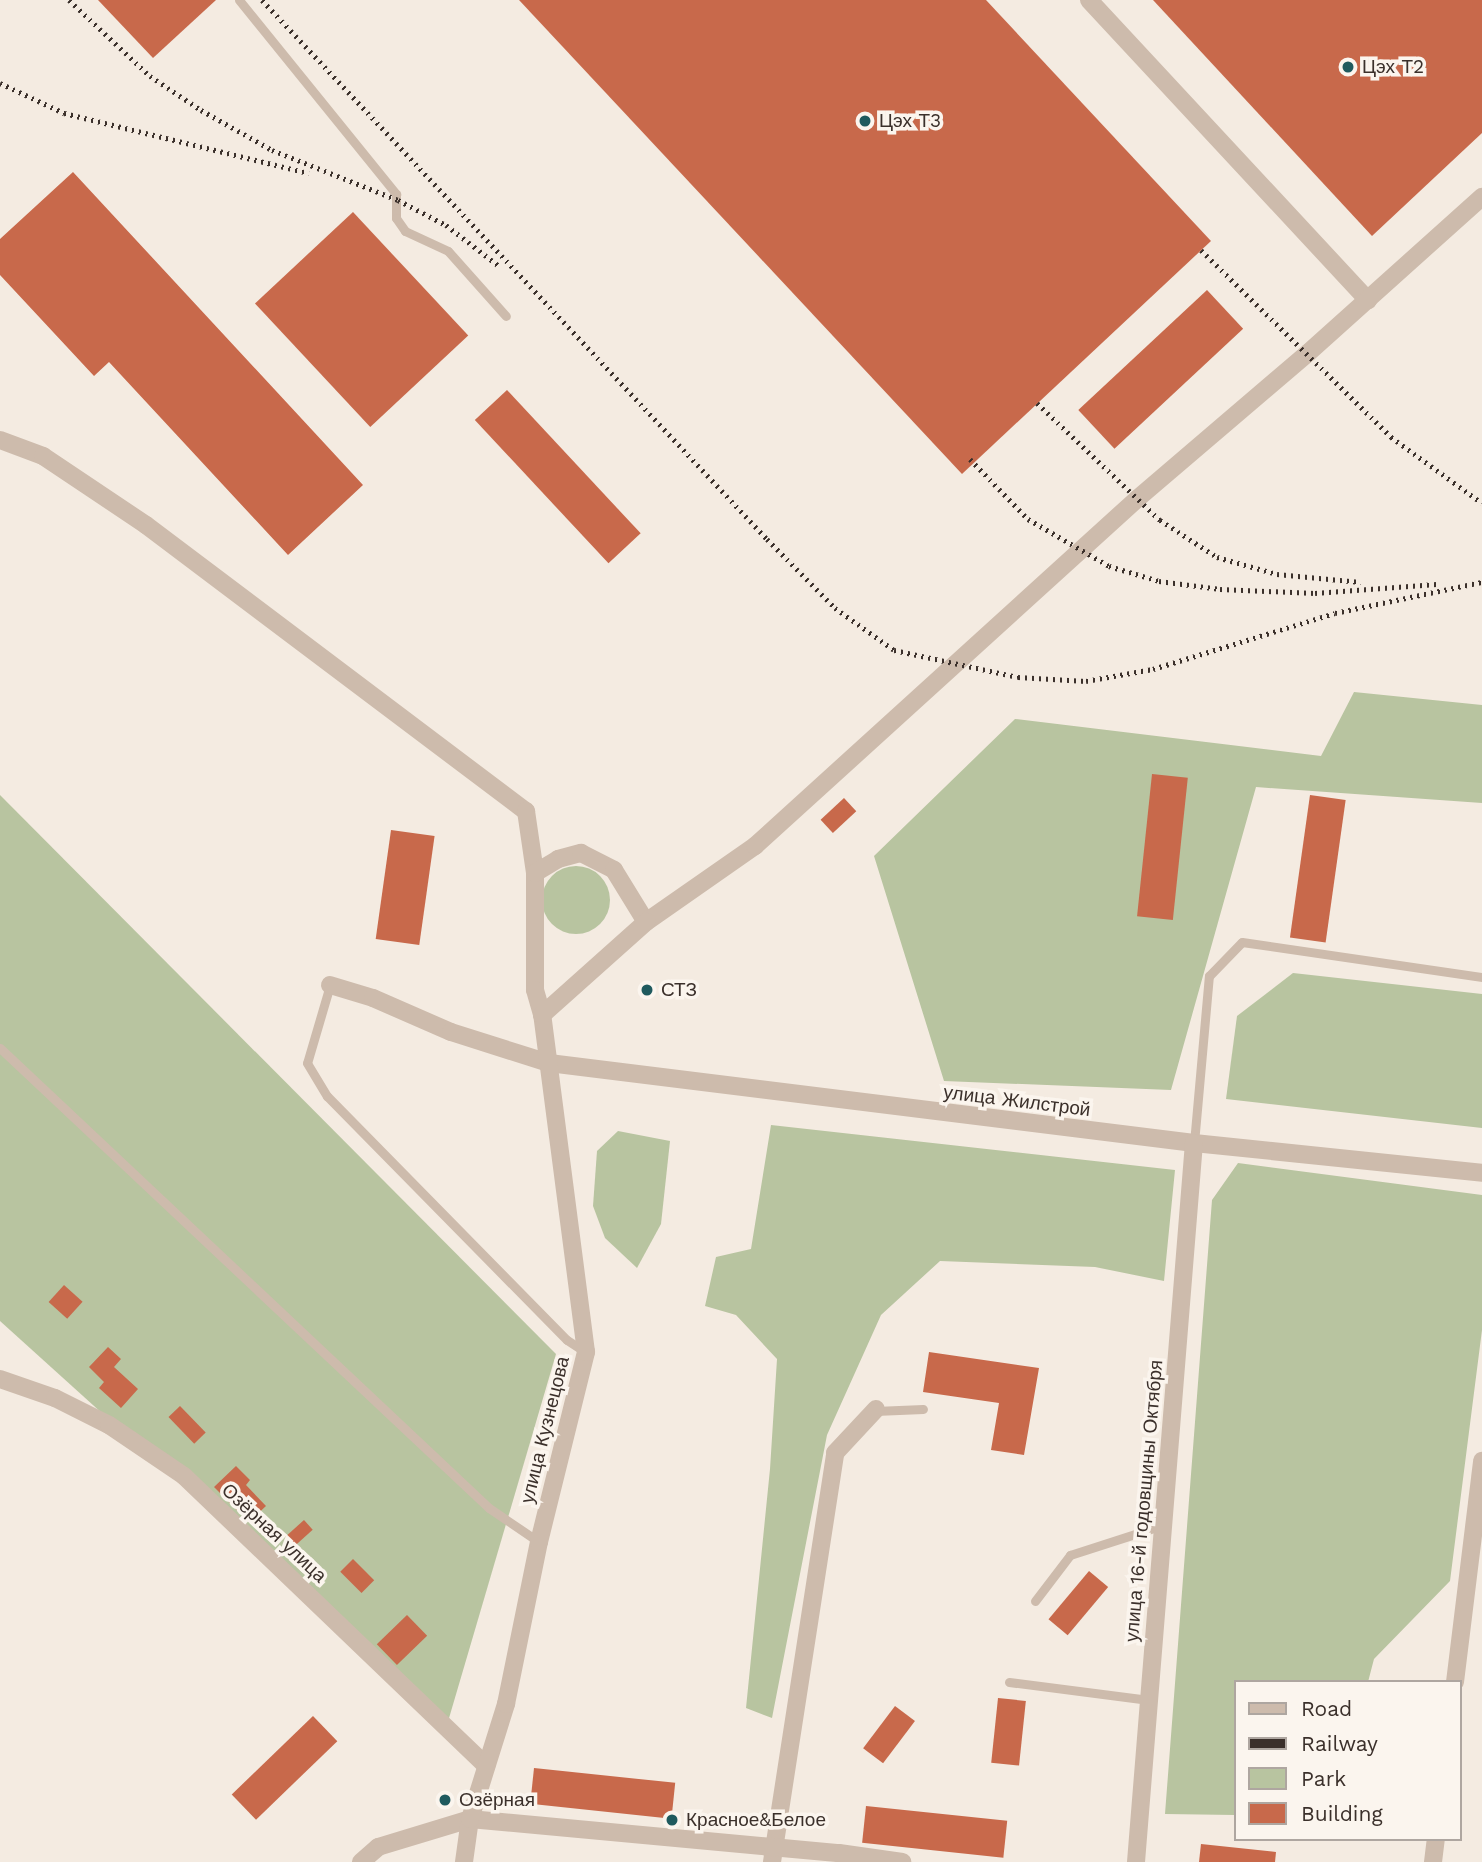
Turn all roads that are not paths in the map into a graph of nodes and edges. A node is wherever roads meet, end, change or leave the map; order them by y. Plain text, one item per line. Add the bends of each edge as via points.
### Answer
1 (239, 0) edge
2 (1089, 0) edge
3 (1482, 197) edge
4 (1368, 300) junction
5 (506, 316) dead end
6 (0, 440) edge
7 (535, 873) junction
8 (646, 922) junction
9 (1482, 977) edge
10 (330, 985) joint
11 (542, 1014) junction
12 (0, 1048) edge
13 (549, 1063) junction
14 (1194, 1143) junction
15 (1482, 1173) edge
16 (586, 1352) junction
17 (0, 1379) edge
18 (923, 1409) dead end
19 (1482, 1461) edge
20 (1163, 1525) junction
21 (539, 1542) junction
22 (1035, 1601) dead end
23 (1455, 1680) edge
24 (1009, 1682) dead end
25 (1149, 1700) junction
26 (486, 1766) junction
27 (470, 1819) junction
28 (1436, 1841) edge
29 (773, 1855) edge
30 (361, 1862) edge
31 (464, 1862) edge
32 (902, 1862) edge
33 (1136, 1862) edge
34 (1433, 1862) edge

1 - 5 lane via 396,194 396,218 405,231 448,251
2 - 4 street
3 - 4 street
4 - 8 street via 1137,499 755,846
6 - 7 street, улица Кузнецова via 43,456 146,525 526,811
7 - 8 street via 558,859 581,853 614,870
7 - 11 street, улица Кузнецова via 535,990
8 - 11 street
9 - 14 lane via 1242,942 1209,976
10 - 13 street, улица Жилстрой via 451,1032
10 - 16 lane via 307,1063 327,1096 567,1340
11 - 13 street, улица Кузнецова
12 - 21 lane via 489,1508
13 - 14 street, улица Жилстрой
13 - 16 street, улица Кузнецова
14 - 15 street, улица Жилстрой
14 - 20 street, улица 16-й годовщины Октября
16 - 21 street, улица Кузнецова
17 - 26 street, Озёрная улица via 55,1398 109,1425 184,1476
18 - 29 lane via 876,1409 835,1453
19 - 23 street
20 - 22 lane via 1070,1555
20 - 25 street, улица 16-й годовщины Октября
21 - 26 street, улица Кузнецова via 506,1704
24 - 25 lane
25 - 33 street, улица 16-й годовщины Октября
26 - 27 street, улица Кузнецова
27 - 29 street
27 - 30 street via 378,1847
27 - 31 street, улица Кузнецова
28 - 34 street
29 - 32 street

